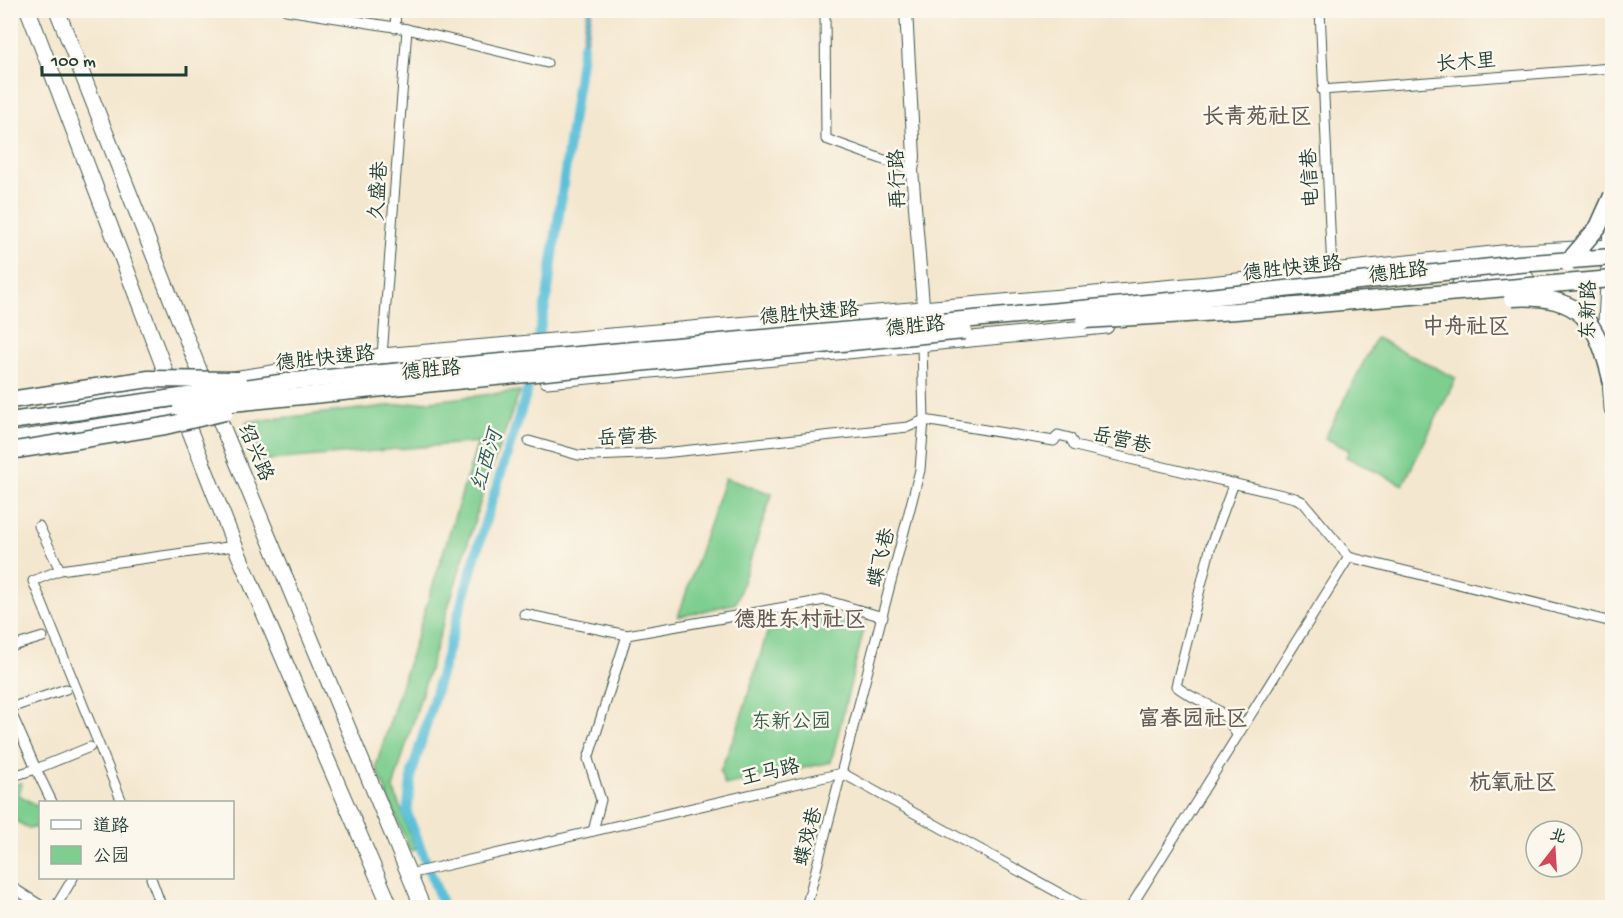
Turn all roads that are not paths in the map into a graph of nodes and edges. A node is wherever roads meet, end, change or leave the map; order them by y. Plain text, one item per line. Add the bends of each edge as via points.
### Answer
1 (28, 10) edge
2 (57, 10) edge
3 (286, 10) edge
4 (396, 10) edge
5 (825, 10) edge
6 (906, 10) edge
7 (1320, 10) edge
8 (395, 28) junction
9 (407, 29) junction
10 (548, 63) dead end
11 (1612, 68) edge
12 (1322, 90) junction
13 (912, 170) junction
14 (1612, 196) edge
15 (1612, 210) edge
16 (1611, 263) edge
17 (1332, 271) junction
18 (1486, 298) junction
19 (924, 309) junction
20 (1236, 311) junction
21 (922, 346) junction
22 (382, 356) junction
23 (1612, 383) edge
24 (205, 385) junction
25 (292, 388) junction
26 (173, 390) junction
27 (10, 400) edge
28 (92, 401) junction
29 (216, 410) junction
30 (1612, 410) edge
31 (10, 413) edge
32 (183, 413) junction
33 (924, 420) junction
34 (10, 421) edge
35 (100, 426) junction
36 (10, 432) edge
37 (10, 440) edge
38 (528, 441) dead end
39 (10, 451) edge
40 (1234, 483) junction
41 (39, 526) dead end
42 (235, 546) junction
43 (1349, 557) junction
44 (60, 570) junction
45 (524, 614) dead end
46 (883, 617) junction
47 (1612, 622) edge
48 (627, 635) junction
49 (43, 637) dead end
50 (10, 647) edge
51 (66, 688) dead end
52 (10, 709) edge
53 (1237, 735) junction
54 (90, 747) dead end
55 (36, 769) junction
56 (842, 773) junction
57 (10, 777) edge
58 (52, 801) edge
59 (122, 801) edge
60 (593, 831) junction
61 (416, 872) junction
62 (72, 879) edge
63 (151, 879) edge
64 (10, 886) edge
65 (45, 908) edge
66 (54, 908) edge
67 (162, 908) edge
68 (392, 908) edge
69 (423, 908) edge
70 (806, 908) edge
71 (1086, 908) edge
72 (1130, 908) edge

1 - 26 main road
2 - 24 main road, 绍兴路
3 - 8 street
4 - 8 street
5 - 13 street via 826,139
6 - 13 street, 再行路 via 915,157
7 - 12 street, 电信巷
8 - 9 street
9 - 10 street
9 - 22 street, 久盛巷
11 - 12 street, 长木里
12 - 17 street, 电信巷
13 - 19 street, 再行路
14 - 18 highway, bridge via 1598,227 1568,262
15 - 16 main road, 东新路
16 - 17 main road, 德胜路 via 1502,254
16 - 20 highway, 德胜快速路, bridge
16 - 21 main road, 德胜路 via 1215,316
16 - 25 highway, 德胜快速路, bridge via 1520,264
16 - 30 main road, 东新路 via 1606,322
17 - 19 main road, 德胜路
18 - 20 highway, bridge via 1269,317
18 - 23 highway, bridge via 1541,296 1572,308 1599,337
19 - 21 street, 再行路
19 - 22 main road, 德胜路
20 - 25 highway, 德胜快速路, bridge via 1083,320
21 - 29 main road, 德胜路
21 - 33 street, 蝶飞巷
22 - 24 main road, 德胜路
24 - 26 main road, 德胜路
24 - 29 main road, 绍兴路
25 - 27 highway, bridge via 149,379
25 - 34 highway, 德胜快速路, bridge
25 - 36 highway, 德胜快速路, bridge
25 - 39 highway, bridge via 165,426
26 - 28 main road, 德胜路
26 - 32 main road
28 - 31 main road, 德胜路
28 - 35 main road via 103,404 107,413 107,421
29 - 32 main road, 德胜路
29 - 61 main road, 绍兴路
32 - 35 main road, 德胜路
32 - 42 main road
33 - 38 street, 岳营巷 via 909,427 651,454 579,455
33 - 40 street, 岳营巷 via 1054,441 1058,435 1070,438 1075,446
33 - 46 street, 蝶飞巷 via 920,470
35 - 37 main road, 德胜路
40 - 43 street, 岳营巷 via 1303,502
40 - 53 street via 1212,545 1176,686 1216,708
41 - 44 street
42 - 44 street
42 - 68 main road
43 - 47 street
43 - 53 street
44 - 59 street via 33,580
45 - 48 street
46 - 48 street via 825,600
46 - 56 street, 蝶飞巷
48 - 60 street via 588,759 602,800
49 - 50 street
51 - 52 street
52 - 55 street
53 - 72 street
54 - 55 street
55 - 57 street
55 - 58 street
56 - 60 street, 王马路
56 - 70 street, 蝶戏巷
56 - 71 street
60 - 61 street, 王马路
61 - 69 main road, 绍兴路
62 - 66 street
63 - 67 street
64 - 65 street

